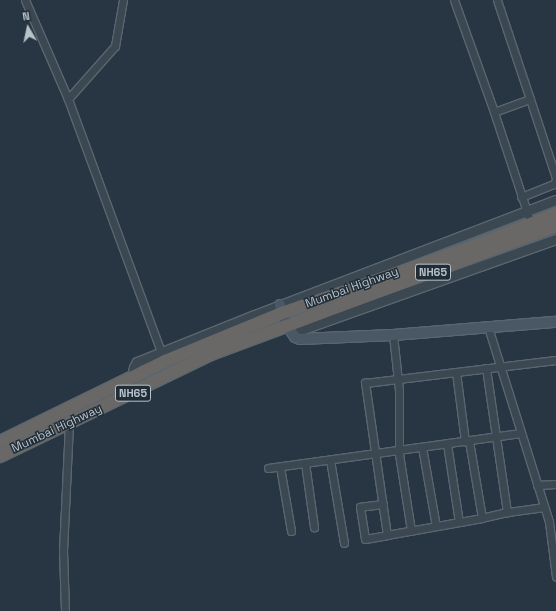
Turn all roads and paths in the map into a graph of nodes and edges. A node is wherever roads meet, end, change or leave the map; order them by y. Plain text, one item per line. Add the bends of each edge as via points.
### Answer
1 (25, 0) edge
2 (123, 0) edge
3 (454, 0) edge
4 (497, 0) edge
5 (68, 99) junction
6 (530, 99) junction
7 (494, 112) junction
8 (556, 179) edge
9 (521, 197) junction
10 (556, 200) edge
11 (526, 212) junction
12 (556, 214) edge
13 (531, 224) junction
14 (556, 226) edge
15 (556, 238) edge
16 (281, 309) junction
17 (556, 322) edge
18 (488, 327) junction
19 (289, 329) junction
20 (393, 335) junction
21 (163, 356) junction
22 (556, 360) edge
23 (500, 366) junction
24 (486, 368) junction
25 (456, 372) junction
26 (398, 379) junction
27 (69, 424) junction
28 (521, 433) junction
29 (496, 437) junction
30 (467, 441) junction
31 (0, 442) edge
32 (447, 444) junction
33 (422, 447) junction
34 (400, 450) junction
35 (375, 454) junction
36 (0, 456) edge
37 (330, 460) junction
38 (305, 463) junction
39 (280, 467) junction
40 (268, 468) dead end
41 (556, 484) edge
42 (537, 485) junction
43 (383, 504) junction
44 (544, 508) junction
45 (507, 512) junction
46 (482, 518) junction
47 (459, 522) junction
48 (436, 526) junction
49 (314, 527) dead end
50 (291, 530) dead end
51 (411, 531) junction
52 (387, 535) junction
53 (344, 543) dead end
54 (556, 577) edge
55 (65, 611) edge

1 - 5 street
2 - 5 street via 115,46
3 - 7 street
4 - 6 street
5 - 21 street
6 - 7 street
6 - 8 street
7 - 9 street
8 - 9 street via 554,184
9 - 11 street
10 - 11 street
11 - 13 street
11 - 16 street
12 - 13 highway, Mumbai Highway / NH65
13 - 16 highway, Mumbai Highway / NH65
14 - 19 highway, Mumbai Highway / NH65 via 310,316
15 - 19 street
16 - 19 main road
16 - 21 highway, NH65
17 - 18 main road
18 - 20 main road
18 - 23 street
19 - 20 main road via 300,339
19 - 27 highway, Mumbai Highway / NH65 via 266,333 211,354
20 - 26 street
21 - 31 highway, NH65 via 132,377
22 - 23 street
23 - 24 street
23 - 28 street
24 - 25 street
24 - 29 street
25 - 26 street
25 - 30 street
26 - 34 street
26 - 35 street via 365,383
27 - 36 highway, Mumbai Highway / NH65
27 - 55 street via 63,550
28 - 29 street
28 - 42 street
29 - 30 street
29 - 45 street
30 - 32 street
30 - 46 street
32 - 33 street
32 - 47 street
33 - 34 street
33 - 48 street
34 - 35 street
34 - 51 street
35 - 37 street
35 - 43 street
37 - 38 street
37 - 53 street
38 - 39 street
38 - 49 street
39 - 40 street
39 - 50 street
41 - 42 street
42 - 44 street
43 - 52 street
43 - 52 street via 360,507 365,539
44 - 45 street
44 - 54 street via 549,522
45 - 46 street
46 - 47 street
47 - 48 street
48 - 51 street
51 - 52 street

